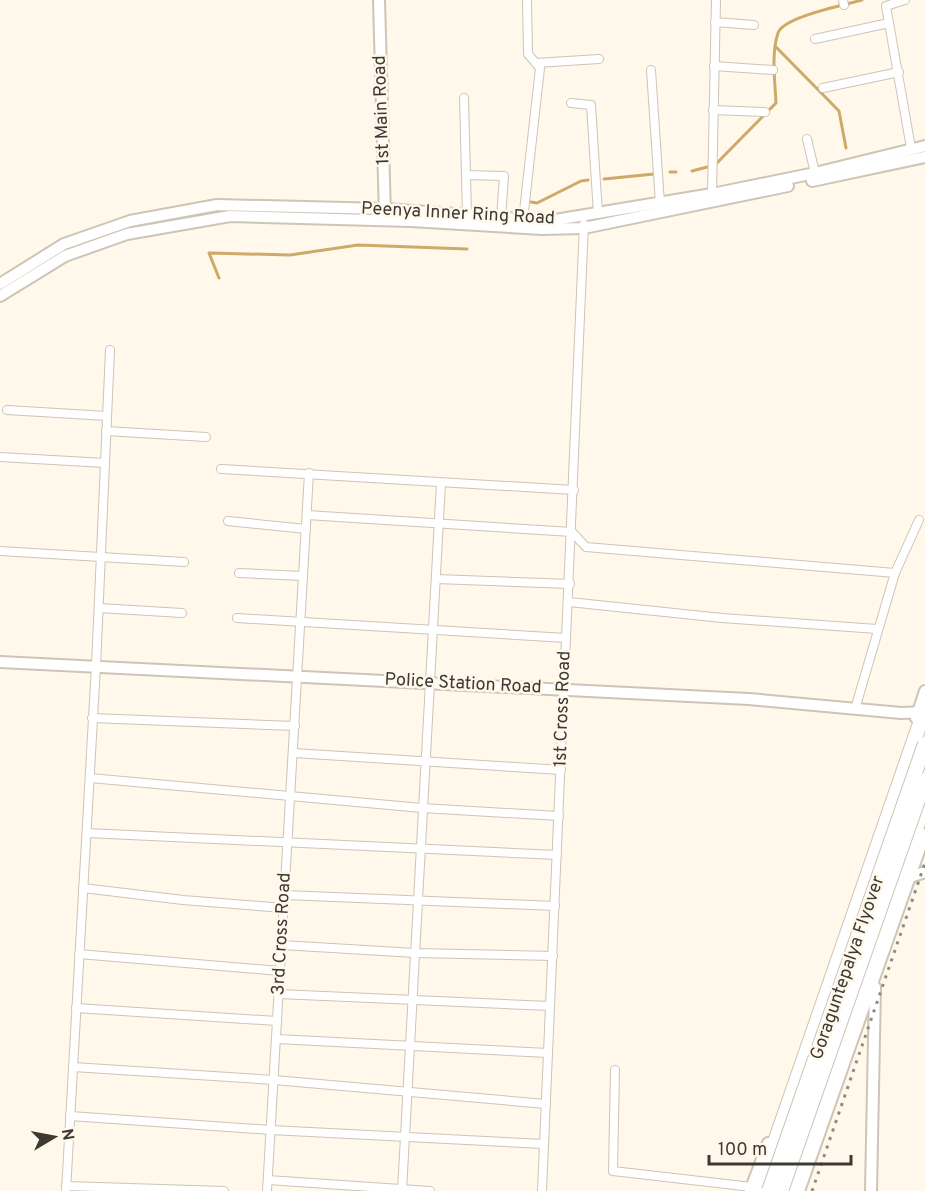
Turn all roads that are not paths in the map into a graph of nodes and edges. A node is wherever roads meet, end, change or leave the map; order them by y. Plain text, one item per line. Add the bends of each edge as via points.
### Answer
1 (379, 0) edge
2 (527, 0) edge
3 (716, 0) edge
4 (905, 0) edge
5 (715, 22) junction
6 (889, 23) junction
7 (754, 25) dead end
8 (815, 39) dead end
9 (599, 59) dead end
10 (536, 63) junction
11 (714, 66) junction
12 (651, 70) dead end
13 (773, 70) dead end
14 (899, 72) junction
15 (823, 88) dead end
16 (464, 98) dead end
17 (571, 103) dead end
18 (713, 110) junction
19 (765, 112) dead end
20 (807, 139) dead end
21 (925, 146) edge
22 (910, 148) junction
23 (925, 157) edge
24 (815, 173) junction
25 (466, 174) junction
26 (712, 194) junction
27 (660, 204) junction
28 (467, 214) junction
29 (598, 214) junction
30 (385, 215) junction
31 (584, 216) junction
32 (501, 218) junction
33 (523, 220) junction
34 (584, 228) junction
35 (0, 284) edge
36 (0, 296) edge
37 (110, 350) dead end
38 (7, 410) dead end
39 (107, 417) junction
40 (106, 431) junction
41 (206, 437) dead end
42 (0, 458) edge
43 (105, 463) junction
44 (221, 469) dead end
45 (309, 473) junction
46 (441, 483) junction
47 (574, 490) junction
48 (307, 515) junction
49 (919, 520) dead end
50 (228, 521) dead end
51 (439, 524) junction
52 (306, 529) junction
53 (572, 532) junction
54 (0, 551) edge
55 (101, 555) junction
56 (184, 562) dead end
57 (239, 573) dead end
58 (895, 573) junction
59 (303, 576) junction
60 (435, 579) junction
61 (570, 584) junction
62 (569, 602) junction
63 (99, 608) junction
64 (182, 613) dead end
65 (237, 618) dead end
66 (301, 622) junction
67 (877, 629) junction
68 (433, 631) junction
69 (566, 638) junction
70 (0, 662) edge
71 (96, 666) junction
72 (297, 676) junction
73 (430, 683) junction
74 (565, 689) junction
75 (925, 691) edge
76 (855, 709) junction
77 (923, 711) edge
78 (92, 718) junction
79 (295, 726) junction
80 (925, 744) edge
81 (294, 753) junction
82 (425, 762) junction
83 (561, 770) junction
84 (903, 772) junction
85 (90, 778) junction
86 (925, 780) edge
87 (897, 788) junction
88 (291, 797) junction
89 (925, 801) edge
90 (422, 808) junction
91 (559, 816) junction
92 (87, 833) junction
93 (925, 834) edge
94 (288, 841) junction
95 (421, 847) junction
96 (557, 855) junction
97 (925, 872) edge
98 (910, 877) junction
99 (83, 888) junction
100 (285, 895) junction
101 (418, 902) junction
102 (555, 906) junction
103 (284, 908) junction
104 (282, 945) junction
105 (415, 953) junction
106 (79, 954) junction
107 (553, 956) junction
108 (280, 970) junction
109 (875, 979) junction
110 (279, 994) junction
111 (412, 998) junction
112 (550, 1006) junction
113 (76, 1008) junction
114 (277, 1021) junction
115 (277, 1039) junction
116 (410, 1045) junction
117 (548, 1053) junction
118 (73, 1066) junction
119 (615, 1070) dead end
120 (274, 1080) junction
121 (407, 1092) junction
122 (546, 1104) junction
123 (70, 1116) junction
124 (271, 1130) junction
125 (405, 1136) junction
126 (544, 1144) junction
127 (268, 1180) junction
128 (66, 1188) edge
129 (402, 1190) edge
130 (753, 1190) edge
131 (224, 1191) edge
132 (267, 1191) edge
133 (430, 1191) edge
134 (542, 1191) edge
135 (769, 1191) edge
136 (781, 1191) edge
137 (789, 1191) edge
138 (799, 1191) edge
139 (871, 1191) edge

1 - 30 street, 1st Main Road
2 - 10 street via 528,54
3 - 5 street
4 - 6 street via 886,6
5 - 7 street
5 - 11 street
6 - 8 street
6 - 14 street
9 - 10 street
10 - 33 street via 540,68
11 - 13 street
11 - 18 street
12 - 27 street
14 - 15 street
14 - 22 street
16 - 25 street
17 - 29 street via 591,105
18 - 19 street
18 - 26 street
20 - 24 street
21 - 22 street, Peenya Inner Ring Road
22 - 24 street, Peenya Inner Ring Road
23 - 34 street, Peenya Inner Ring Road
24 - 26 street, Peenya Inner Ring Road
25 - 28 street
25 - 32 street via 504,176
26 - 27 street, Peenya Inner Ring Road
27 - 29 street, Peenya Inner Ring Road
28 - 30 street, Peenya Inner Ring Road
28 - 32 street, Peenya Inner Ring Road
29 - 31 street, Peenya Inner Ring Road
30 - 34 street, Peenya Inner Ring Road via 542,229
30 - 35 street, Peenya Inner Ring Road via 217,205 130,221 64,244
30 - 36 street, Peenya Inner Ring Road via 230,216 127,234 65,256
31 - 33 street, Peenya Inner Ring Road
31 - 34 street, 1st Cross Road
32 - 33 street, Peenya Inner Ring Road
34 - 47 street, 1st Cross Road
37 - 39 street
38 - 39 street
39 - 40 street
40 - 41 street
40 - 43 street
42 - 43 street
43 - 55 street
44 - 45 street
45 - 46 street
45 - 48 street, 3rd Cross Road
46 - 47 street
46 - 51 street
47 - 53 street, 1st Cross Road
48 - 51 street
48 - 52 street, 3rd Cross Road
49 - 58 street
50 - 52 street
51 - 53 street
51 - 60 street
52 - 59 street, 3rd Cross Road
53 - 58 street via 586,547
53 - 61 street, 1st Cross Road
54 - 55 street
55 - 56 street
55 - 63 street
57 - 59 street
58 - 67 street
59 - 66 street, 3rd Cross Road
60 - 61 street
60 - 68 street
61 - 62 street, 1st Cross Road
62 - 67 street
62 - 69 street, 1st Cross Road
63 - 64 street
63 - 71 street
65 - 66 street
66 - 68 street
66 - 72 street, 3rd Cross Road
67 - 76 street
68 - 69 street
68 - 73 street
69 - 74 street, 1st Cross Road
70 - 71 street, Police Station Road
71 - 72 street, Police Station Road
71 - 78 street
72 - 73 street, Police Station Road
72 - 79 street, 3rd Cross Road
73 - 74 street, Police Station Road
73 - 82 street
74 - 76 street, Police Station Road
74 - 83 street, 1st Cross Road
75 - 77 street
76 - 77 street, Police Station Road
77 - 84 highway
77 - 130 street
78 - 79 street
78 - 85 street
79 - 81 street, 3rd Cross Road
80 - 135 highway, Goraguntepalya Flyover, bridge
81 - 82 street
81 - 88 street, 3rd Cross Road
82 - 83 street
82 - 90 street
83 - 91 street, 1st Cross Road
84 - 86 street
84 - 87 highway
85 - 88 street
85 - 92 street
86 - 136 highway, Goraguntepalya Flyover, bridge
87 - 89 street
87 - 130 highway
88 - 90 street
88 - 94 street, 3rd Cross Road
89 - 137 highway
90 - 91 street
90 - 95 street
91 - 96 street, 1st Cross Road
92 - 94 street
92 - 99 street
93 - 98 street
94 - 95 street
94 - 100 street, 3rd Cross Road
95 - 96 street
95 - 101 street
96 - 102 street, 1st Cross Road
97 - 98 street
98 - 109 street
99 - 103 street
99 - 106 street
100 - 101 street
100 - 103 street, 3rd Cross Road
101 - 102 street
101 - 105 street
102 - 107 street, 1st Cross Road
103 - 104 street, 3rd Cross Road
104 - 105 street
104 - 108 street, 3rd Cross Road
105 - 107 street
105 - 111 street
106 - 108 street
106 - 113 street
107 - 112 street, 1st Cross Road
108 - 110 street, 3rd Cross Road
109 - 138 street
109 - 139 street
110 - 111 street
110 - 114 street, 3rd Cross Road
111 - 112 street
111 - 116 street
112 - 117 street, 1st Cross Road
113 - 114 street
113 - 118 street
114 - 115 street, 3rd Cross Road
115 - 116 street
115 - 120 street, 3rd Cross Road
116 - 117 street
116 - 121 street
117 - 122 street, 1st Cross Road
118 - 120 street
118 - 123 street
119 - 130 street via 613,1171
120 - 121 street
120 - 124 street, 3rd Cross Road
121 - 122 street
121 - 125 street
122 - 126 street, 1st Cross Road
123 - 124 street
123 - 128 street
124 - 125 street
124 - 127 street, 3rd Cross Road
125 - 126 street
125 - 129 street
126 - 134 street, 1st Cross Road
127 - 129 street
127 - 132 street, 3rd Cross Road
128 - 131 street
129 - 133 street

